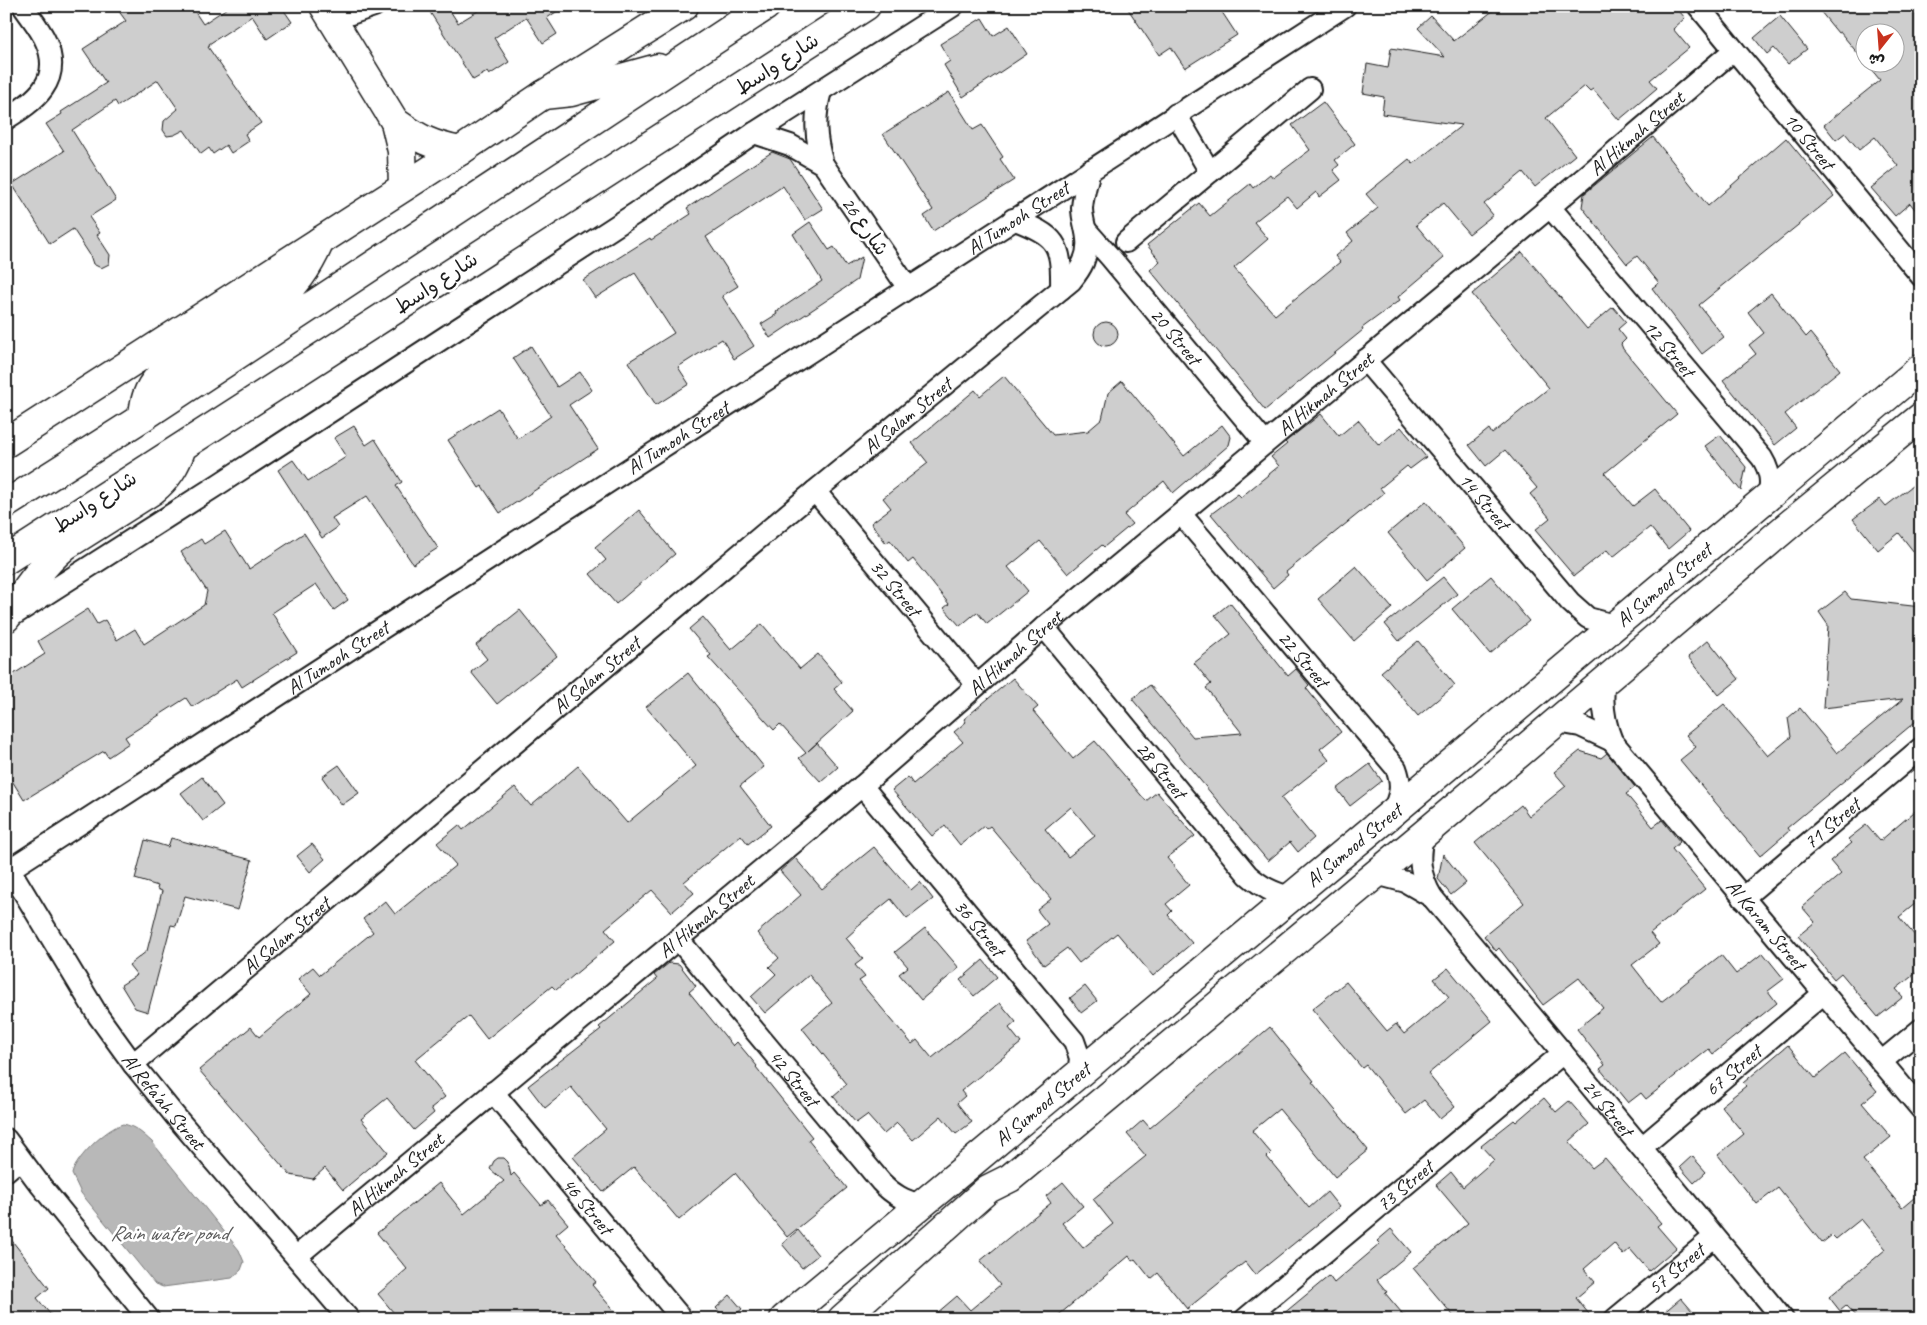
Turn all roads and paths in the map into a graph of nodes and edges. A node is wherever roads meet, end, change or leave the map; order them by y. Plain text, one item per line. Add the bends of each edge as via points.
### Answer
1 (23, 6) edge
2 (374, 6) edge
3 (684, 6) edge
4 (766, 6) edge
5 (866, 6) edge
6 (953, 6) edge
7 (1344, 6) edge
8 (1698, 6) edge
9 (328, 13) edge
10 (1734, 50) junction
11 (681, 61) junction
12 (1310, 89) dead end
13 (820, 91) junction
14 (543, 95) junction
15 (1176, 114) junction
16 (6, 119) edge
17 (395, 122) junction
18 (754, 133) junction
19 (460, 151) junction
20 (823, 164) junction
21 (1090, 170) junction
22 (1210, 172) junction
23 (403, 187) junction
24 (1550, 207) junction
25 (1014, 219) junction
26 (1086, 230) junction
27 (320, 241) junction
28 (1126, 242) dead end
29 (1921, 276) edge
30 (908, 288) junction
31 (1061, 289) junction
32 (1365, 360) junction
33 (1921, 368) edge
34 (143, 417) junction
35 (1921, 417) edge
36 (6, 443) edge
37 (1265, 443) junction
38 (183, 445) junction
39 (815, 491) junction
40 (1768, 496) junction
41 (6, 504) edge
42 (1181, 514) junction
43 (6, 560) edge
44 (6, 618) edge
45 (1614, 625) junction
46 (1044, 628) junction
47 (1605, 681) junction
48 (977, 685) junction
49 (1557, 722) junction
50 (1612, 740) junction
51 (1921, 748) edge
52 (862, 786) junction
53 (1385, 818) junction
54 (1424, 834) junction
55 (8, 866) edge
56 (1376, 874) junction
57 (1291, 897) junction
58 (1432, 897) junction
59 (1744, 898) junction
60 (1338, 906) junction
61 (678, 939) junction
62 (1824, 994) junction
63 (1921, 1029) edge
64 (1563, 1052) junction
65 (1881, 1062) junction
66 (133, 1064) junction
67 (1069, 1082) junction
68 (493, 1092) junction
69 (1921, 1109) edge
70 (6, 1139) edge
71 (1642, 1147) junction
72 (13, 1165) edge
73 (988, 1189) junction
74 (920, 1205) junction
75 (1714, 1237) junction
76 (297, 1256) junction
77 (149, 1319) edge
78 (349, 1319) edge
79 (682, 1319) edge
80 (784, 1319) edge
81 (842, 1319) edge
82 (1245, 1319) edge
83 (1615, 1319) edge
84 (1783, 1319) edge

1 - 16 street via 46,41 51,69 40,95
2 - 9 street
3 - 14 main road
4 - 11 main road
5 - 38 main road, شارع واسط
6 - 13 street
7 - 15 street, Al Tumooh Street
8 - 10 street, 10 Street
9 - 17 main road
10 - 24 street, Al Hikmah Street
10 - 29 street, 10 Street
11 - 14 main road via 571,92
11 - 34 main road
12 - 22 street
13 - 18 street
13 - 20 street, شارع 26 via 815,128
14 - 19 main road
15 - 21 street, Al Tumooh Street
15 - 22 street
17 - 19 main road via 430,144
17 - 23 main road via 403,160
18 - 20 street, شارع 26 via 790,145
18 - 44 street via 211,490
19 - 23 main road
20 - 30 street, شارع 26
21 - 25 street, Al Tumooh Street
21 - 26 street, Al Salam Street via 1082,210
22 - 28 street
23 - 27 main road
24 - 32 street, Al Hikmah Street
24 - 40 street, 12 Street via 1762,458 1770,476
25 - 30 street, Al Tumooh Street
25 - 31 street via 1052,240 1061,265
26 - 31 street, Al Salam Street via 1084,261 1071,282
26 - 37 street, 20 Street
27 - 34 main road via 311,262 286,294 156,378 146,396
27 - 36 main road
30 - 55 street, Al Tumooh Street via 569,509
31 - 39 street, Al Salam Street
32 - 37 street, Al Hikmah Street
32 - 45 street, 14 Street via 1570,602 1588,618
33 - 40 main road, Al Sumood Street
34 - 41 main road
35 - 47 main road, Al Sumood Street
37 - 42 street, Al Hikmah Street
38 - 43 main road, شارع واسط
38 - 44 main road via 178,460 163,482 53,556
39 - 48 street, 32 Street
39 - 66 street, Al Salam Street
40 - 45 main road, Al Sumood Street
42 - 46 street, Al Hikmah Street
42 - 53 street, 22 Street via 1396,768 1400,789
45 - 53 main road, Al Sumood Street
46 - 48 street, Al Hikmah Street
46 - 57 street, 28 Street via 1248,875 1260,886
47 - 49 main road, Al Sumood Street
47 - 50 street, Al Karam Street via 1603,705
48 - 52 street, Al Hikmah Street
49 - 50 street, Al Karam Street via 1591,730
49 - 54 main road, Al Sumood Street
50 - 59 street, Al Karam Street
51 - 59 street, 71 Street
52 - 61 street, Al Hikmah Street
52 - 67 street, 36 Street via 1074,1041 1080,1058
53 - 57 main road, Al Sumood Street
53 - 60 main road via 1358,860 1327,888 1324,898
54 - 56 main road, Al Sumood Street
54 - 58 street, 24 Street via 1420,860
55 - 66 street, Al Refa'ah Street via 99,1017
56 - 58 street, 24 Street via 1406,882
56 - 60 main road, Al Sumood Street
57 - 67 main road, Al Sumood Street
58 - 64 street, 24 Street
59 - 62 street, Al Karam Street
60 - 73 main road, Al Sumood Street via 1010,1178
61 - 68 street, Al Hikmah Street
61 - 74 street, 42 Street via 890,1192 902,1200
62 - 65 street, Al Karam Street
62 - 71 street, 67 Street
63 - 65 street
64 - 71 street, 24 Street
64 - 82 street, 73 Street
65 - 69 street, Al Karam Street
66 - 76 street, Al Refa'ah Street
67 - 73 main road via 1070,1120
67 - 74 main road, Al Sumood Street
68 - 76 street, Al Hikmah Street
68 - 79 street, 46 Street
70 - 72 street
71 - 75 street, 24 Street
72 - 77 street
73 - 81 main road, Al Sumood Street
74 - 80 main road, Al Sumood Street
75 - 83 street, 57 Street
75 - 84 street, 24 Street
76 - 78 street, Al Refa'ah Street

